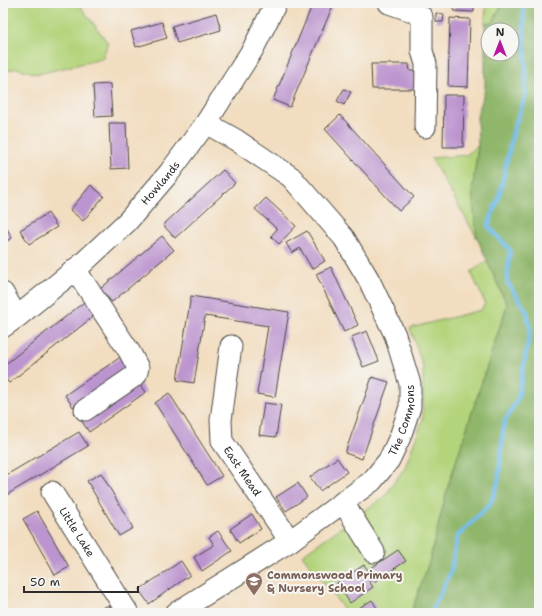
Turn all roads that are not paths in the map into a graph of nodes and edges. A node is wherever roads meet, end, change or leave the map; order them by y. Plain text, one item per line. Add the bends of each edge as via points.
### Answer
1 (276, 3) edge
2 (389, 3) edge
3 (206, 123) junction
4 (425, 127) dead end
5 (75, 269) junction
6 (3, 293) edge
7 (10, 322) edge
8 (231, 346) dead end
9 (85, 410) dead end
10 (52, 492) dead end
11 (343, 502) junction
12 (290, 541) junction
13 (374, 552) dead end
14 (128, 613) edge
15 (176, 613) edge

1 - 3 street, Howlands via 253,49
2 - 4 street via 422,17 422,51 426,64
3 - 5 street, Howlands via 169,173 127,222
3 - 11 street, The Commons via 291,177 344,238 369,280 395,335 410,384 410,407 389,460 372,481
5 - 7 street, Howlands
5 - 9 street via 138,368 136,375
6 - 7 street
8 - 12 street, East Mead via 221,420 222,441
10 - 14 street, Little Lake
11 - 12 street, The Commons
11 - 13 street
12 - 15 street, The Commons

